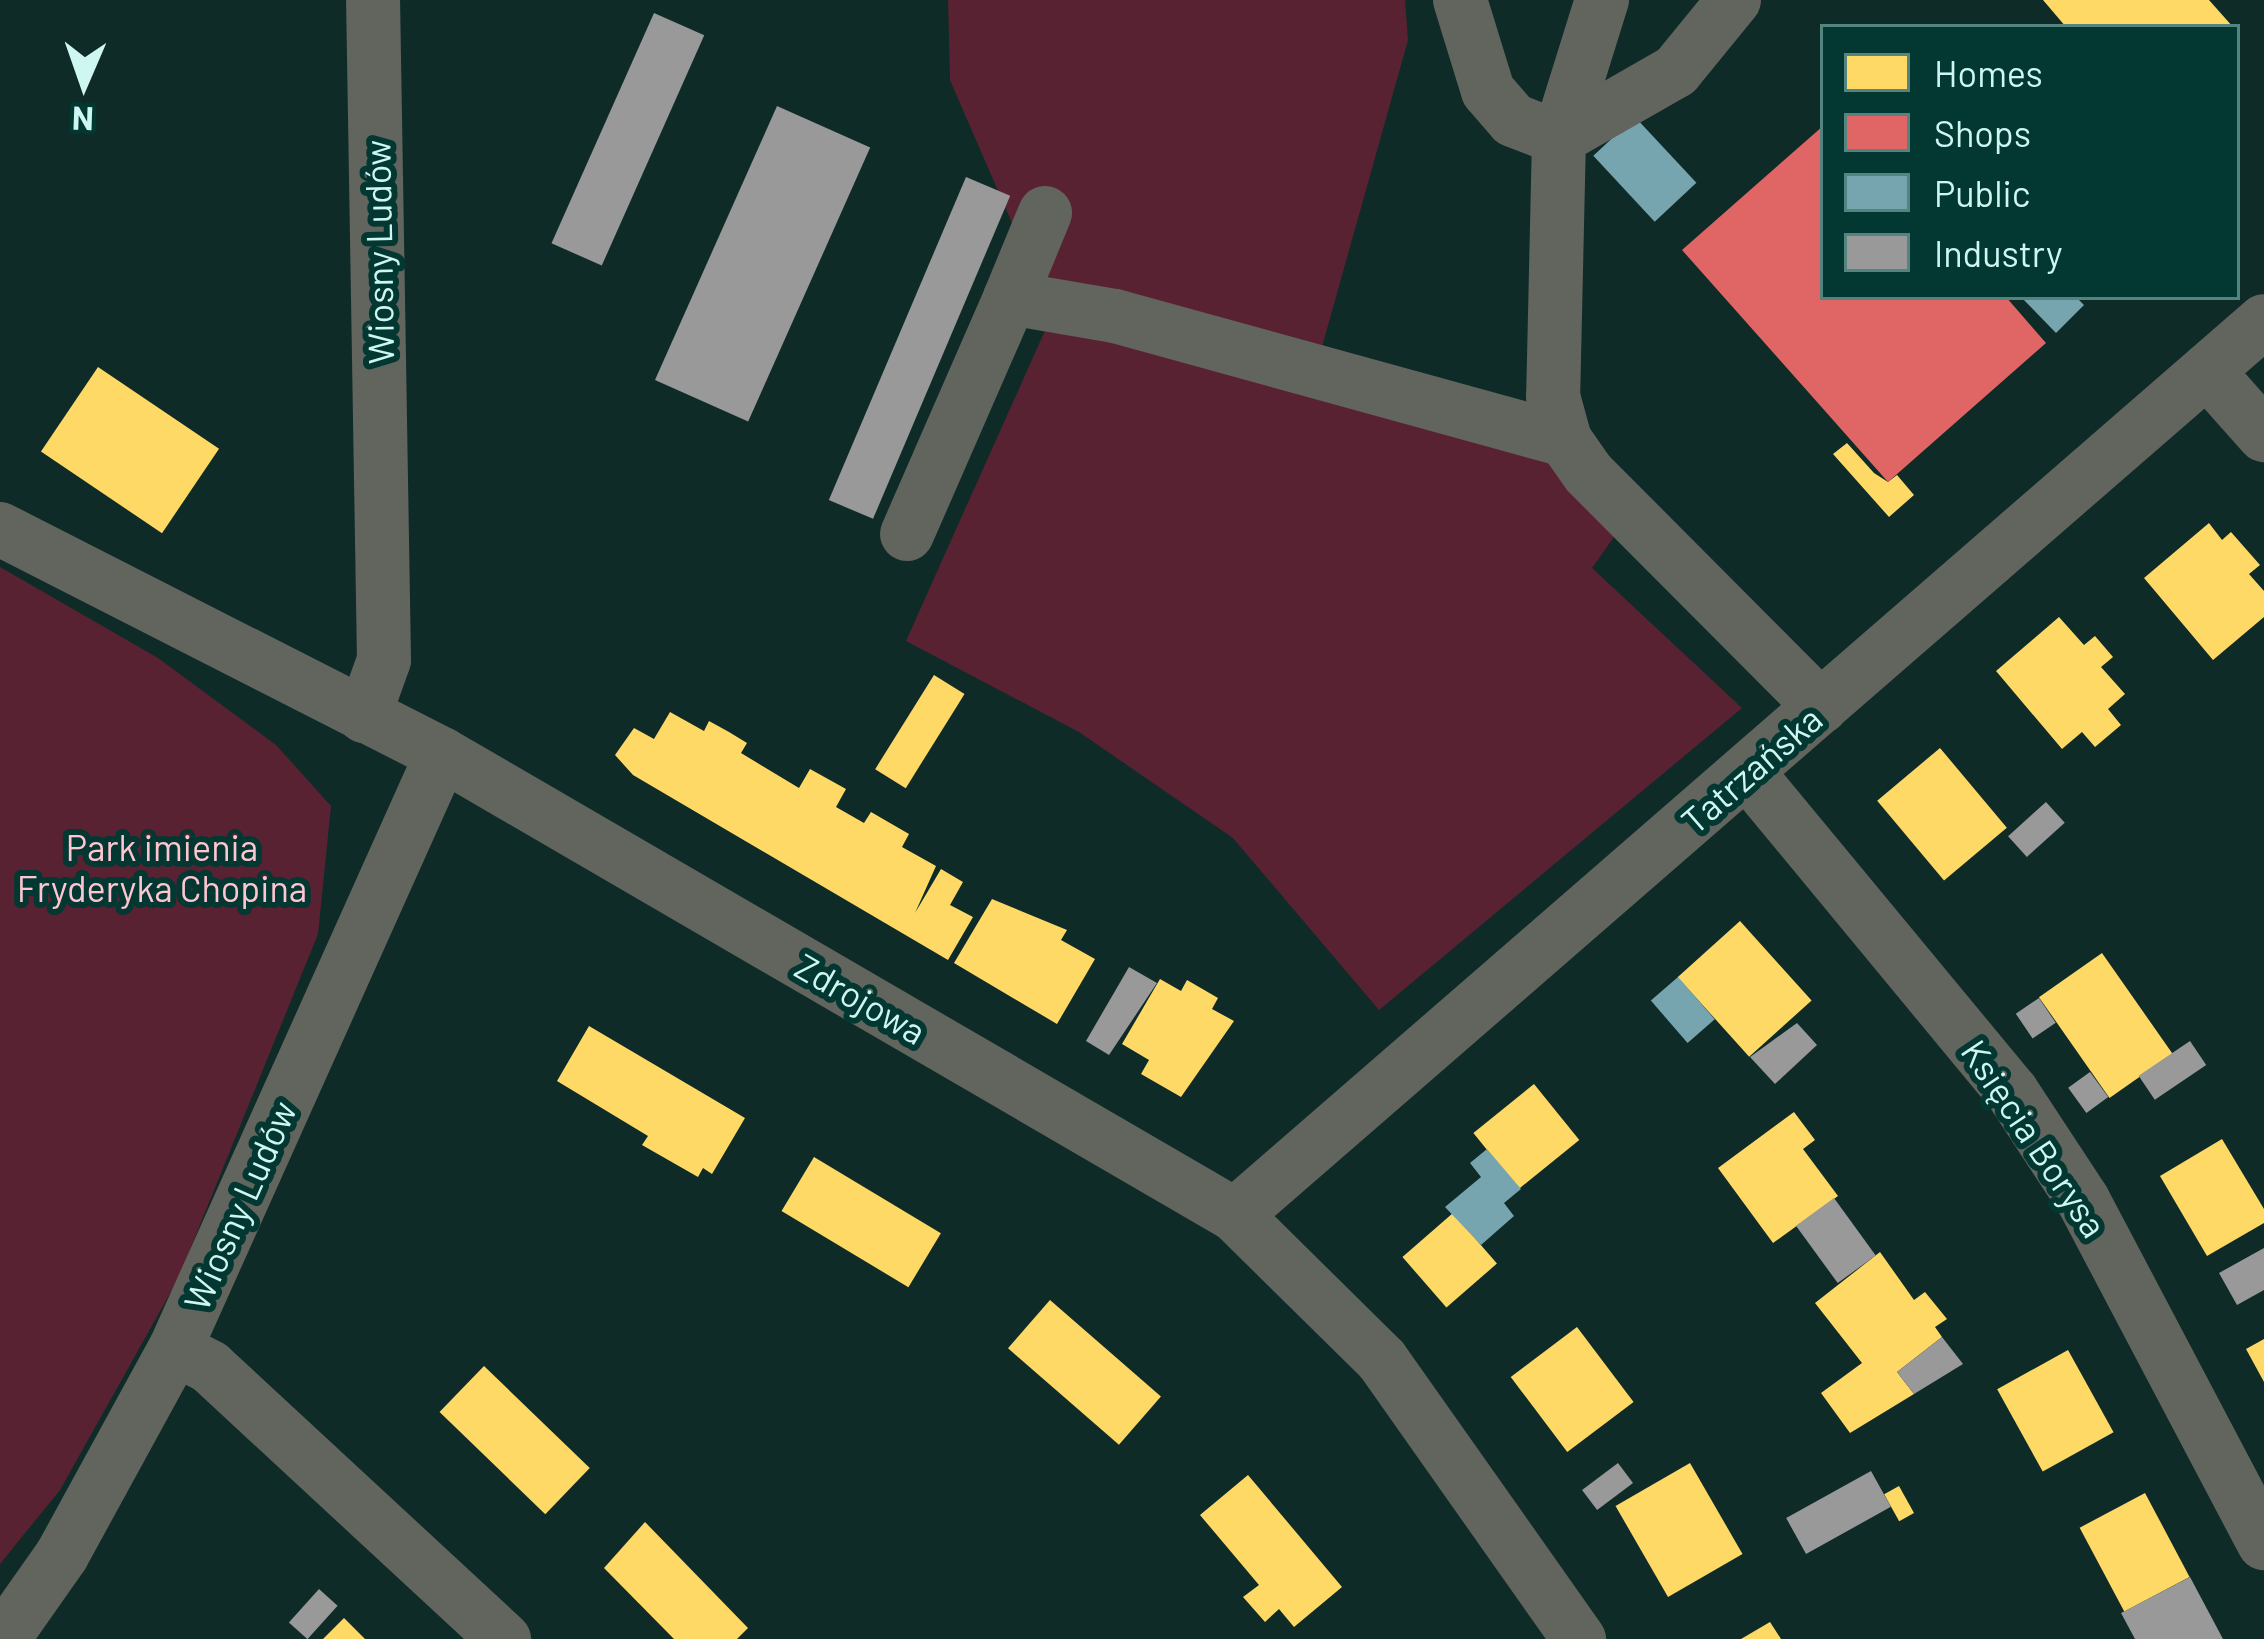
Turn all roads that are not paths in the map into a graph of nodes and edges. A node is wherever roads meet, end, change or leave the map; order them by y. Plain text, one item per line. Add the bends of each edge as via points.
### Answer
1 (373, 0) edge
2 (1460, 0) edge
3 (1602, 0) edge
4 (1734, 0) edge
5 (1558, 137) junction
6 (1045, 213) dead end
7 (1010, 298) junction
8 (2264, 321) edge
9 (2207, 371) junction
10 (2264, 435) edge
11 (1565, 440) junction
12 (0, 529) edge
13 (908, 534) dead end
14 (1821, 707) junction
15 (364, 716) junction
16 (442, 754) junction
17 (1748, 773) junction
18 (1235, 1215) junction
19 (175, 1348) junction
20 (2264, 1543) edge
21 (3, 1639) edge
22 (503, 1639) edge
23 (1579, 1639) edge

1 - 15 street, Wiosny Ludów via 384,660
2 - 5 street via 1488,91 1513,120
3 - 5 street
4 - 5 street via 1676,70
5 - 11 street via 1553,395
6 - 7 street
7 - 11 street via 1115,316
7 - 13 street
8 - 9 street, Tatrzańska
9 - 10 street
9 - 14 street, Tatrzańska
11 - 14 street via 1588,473
12 - 15 street, Zdrojowa
14 - 17 street, Tatrzańska
15 - 16 street, Zdrojowa
16 - 18 street, Zdrojowa
16 - 19 street, Wiosny Ludów
17 - 18 street, Tatrzańska
17 - 20 street, Księcia Borysa via 2012,1092 2084,1199
18 - 23 street, Zdrojowa via 1382,1360
19 - 21 street, Wiosny Ludów via 62,1555
19 - 22 street via 210,1367

